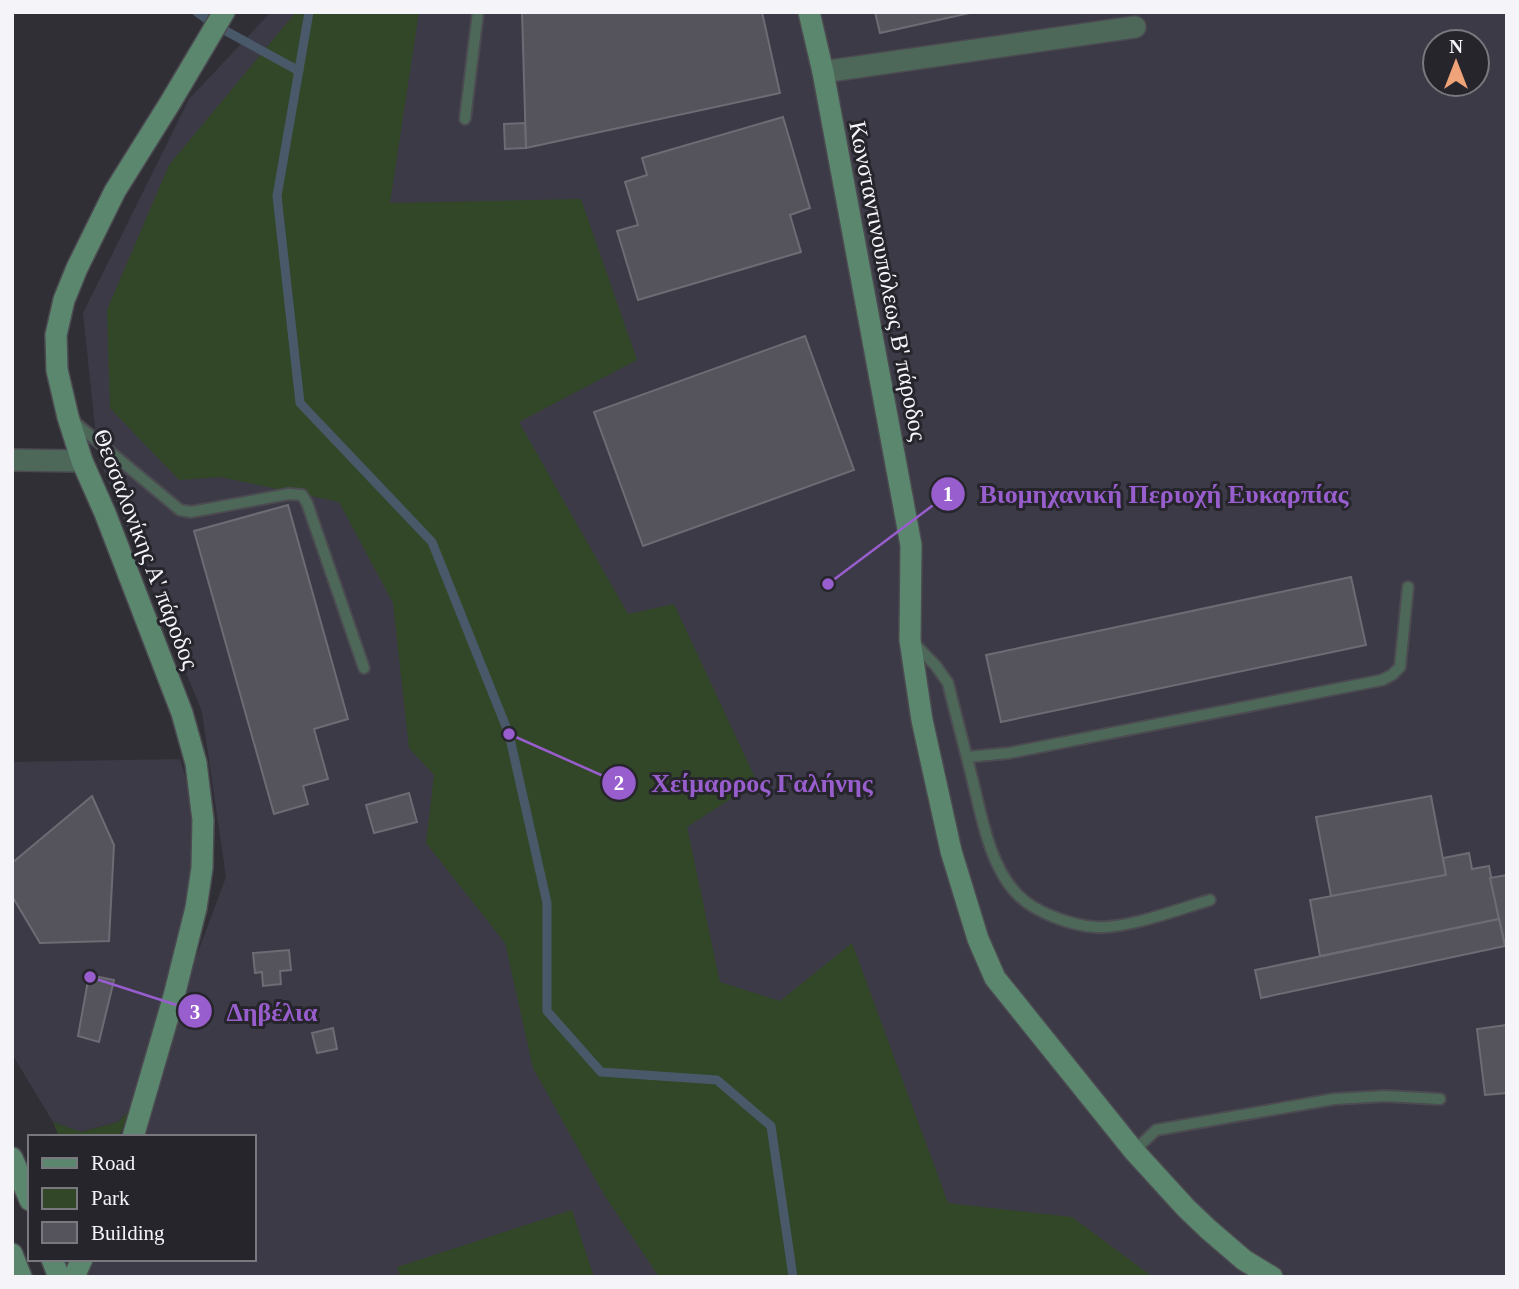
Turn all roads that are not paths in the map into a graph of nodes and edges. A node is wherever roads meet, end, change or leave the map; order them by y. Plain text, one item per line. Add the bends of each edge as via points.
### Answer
1 (224, 12) edge
2 (478, 12) edge
3 (809, 12) edge
4 (1135, 27) dead end
5 (823, 72) junction
6 (465, 119) dead end
7 (68, 417) junction
8 (12, 460) edge
9 (82, 461) junction
10 (1408, 587) dead end
11 (910, 640) junction
12 (364, 667) dead end
13 (967, 757) junction
14 (1210, 900) dead end
15 (1440, 1099) dead end
16 (135, 1135) edge
17 (1134, 1151) junction
18 (12, 1158) edge
19 (28, 1195) edge
20 (12, 1254) edge
21 (81, 1261) edge
22 (21, 1277) edge
23 (74, 1277) edge
24 (1272, 1277) edge

1 - 7 street, Θεσσαλονίκης Α' πάροδος via 115,191 64,300 56,335 57,370
2 - 6 lane
3 - 5 street, Κωνσταντινουπόλεως Β' πάροδος
4 - 5 street
5 - 11 street, Κωνσταντινουπόλεως Β' πάροδος via 911,545
7 - 9 street, Θεσσαλονίκης Α' πάροδος
7 - 12 lane via 180,510 302,495
8 - 9 street
9 - 16 street, Θεσσαλονίκης Α' πάροδος via 181,713 196,763 203,820 196,908
10 - 13 lane via 1400,667 1382,680 1009,753
11 - 13 lane via 948,683
11 - 17 street, Κωνσταντινουπόλεως Β' πάροδος via 951,851 995,978
13 - 14 lane via 988,841 1003,876 1018,896 1040,911 1097,928
15 - 17 lane via 1334,1099 1156,1130
17 - 24 street, Κωνσταντινουπόλεως Β' πάροδος via 1208,1229
18 - 19 street
20 - 22 street
21 - 23 street

